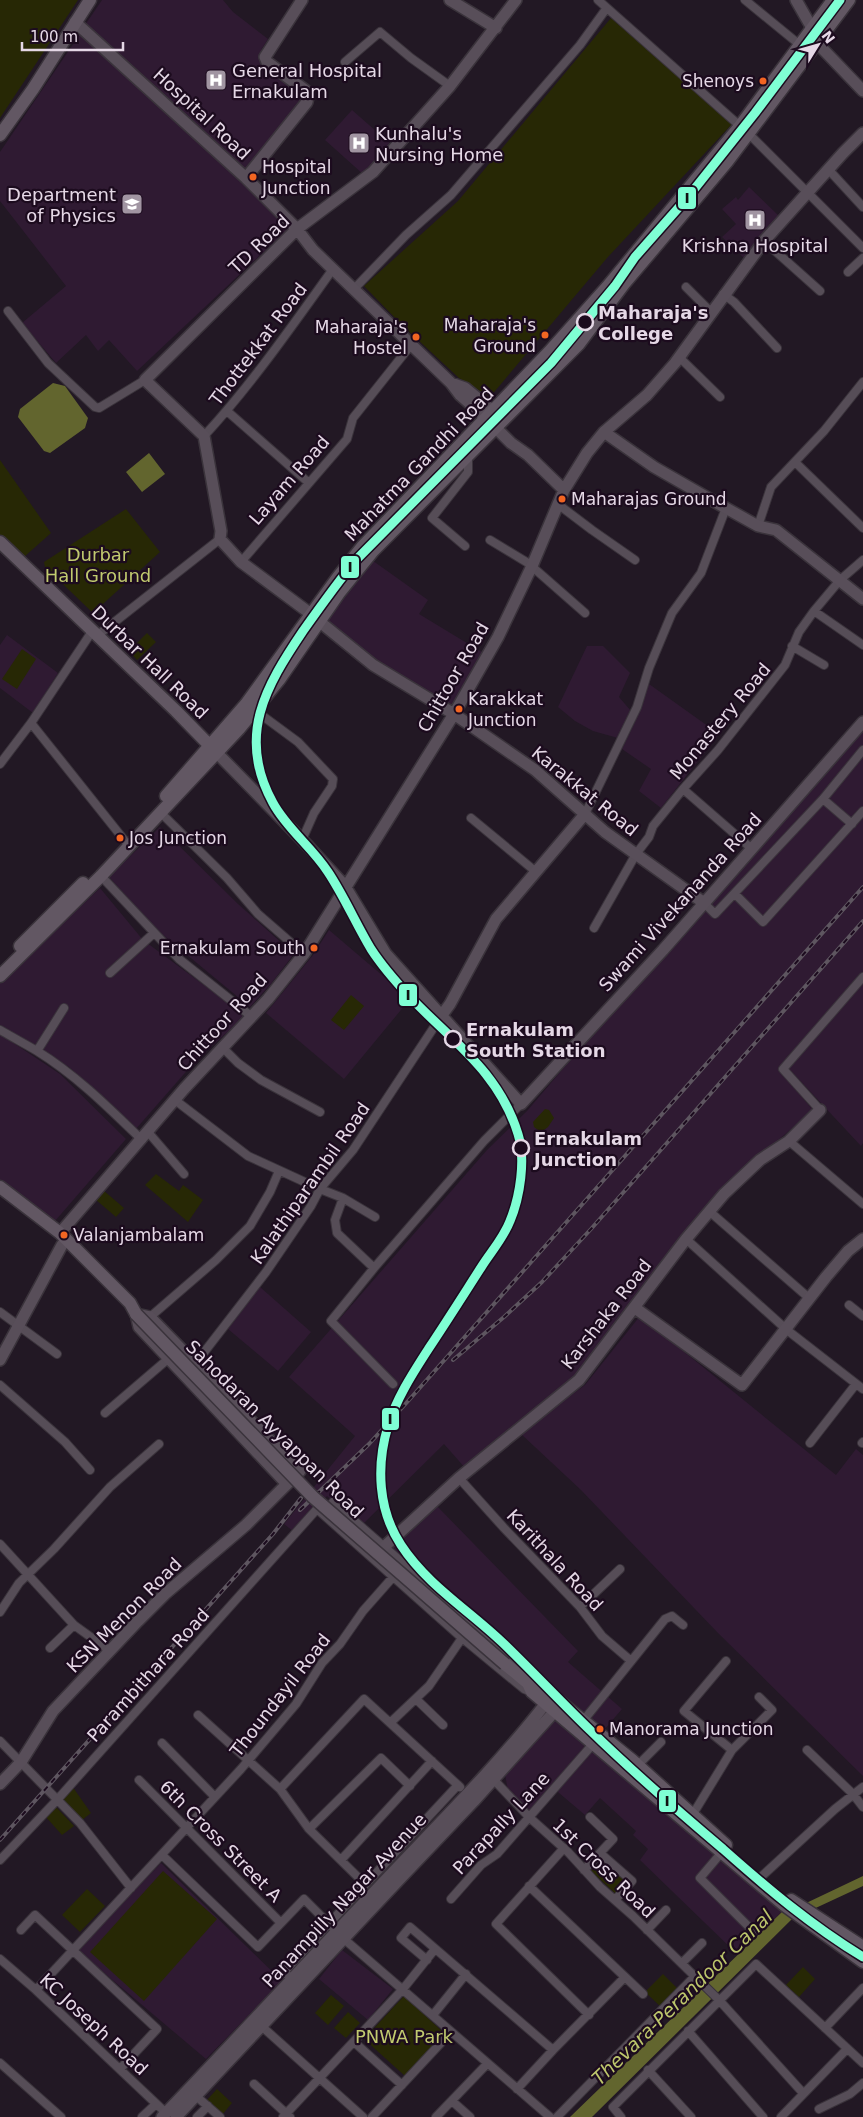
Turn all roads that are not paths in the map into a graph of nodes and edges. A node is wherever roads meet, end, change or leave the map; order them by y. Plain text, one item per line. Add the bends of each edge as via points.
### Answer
1 (90, 0) edge
2 (302, 0) edge
3 (450, 0) edge
4 (516, 0) edge
5 (598, 0) edge
6 (745, 0) edge
7 (796, 0) edge
8 (833, 0) edge
9 (849, 0) edge
10 (606, 9) junction
11 (76, 22) junction
12 (496, 28) junction
13 (812, 28) junction
14 (817, 43) junction
15 (800, 45) junction
16 (345, 62) dead end
17 (450, 86) junction
18 (863, 91) edge
19 (744, 130) junction
20 (863, 133) edge
21 (0, 135) edge
22 (828, 169) junction
23 (246, 178) junction
24 (696, 178) junction
25 (705, 188) junction
26 (807, 192) junction
27 (863, 207) edge
28 (297, 230) junction
29 (764, 241) junction
30 (863, 248) edge
31 (863, 258) edge
32 (333, 269) junction
33 (848, 272) dead end
34 (686, 287) dead end
35 (354, 289) junction
36 (820, 291) dead end
37 (723, 294) junction
38 (8, 310) dead end
39 (711, 312) junction
40 (411, 345) junction
41 (777, 348) dead end
42 (679, 357) junction
43 (145, 380) junction
44 (863, 382) edge
45 (720, 397) dead end
46 (227, 411) junction
47 (490, 414) junction
48 (499, 425) junction
49 (604, 432) junction
50 (204, 436) junction
51 (468, 455) junction
52 (796, 463) junction
53 (309, 483) junction
54 (564, 490) junction
55 (559, 505) junction
56 (726, 508) junction
57 (758, 526) junction
58 (863, 528) edge
59 (220, 539) junction
60 (490, 540) dead end
61 (465, 546) dead end
62 (2, 547) edge
63 (635, 560) dead end
64 (863, 560) edge
65 (241, 562) junction
66 (532, 566) junction
67 (840, 580) junction
68 (863, 599) edge
69 (814, 612) junction
70 (585, 613) dead end
71 (315, 618) junction
72 (96, 633) junction
73 (863, 644) edge
74 (792, 646) junction
75 (824, 665) dead end
76 (256, 710) junction
77 (454, 714) junction
78 (863, 722) edge
79 (31, 723) junction
80 (214, 749) junction
81 (863, 750) edge
82 (0, 764) edge
83 (683, 789) junction
84 (823, 800) junction
85 (863, 811) edge
86 (161, 813) junction
87 (585, 814) junction
88 (471, 818) dead end
89 (852, 824) junction
90 (302, 840) junction
91 (125, 841) junction
92 (752, 849) junction
93 (636, 854) junction
94 (536, 871) junction
95 (99, 873) junction
96 (345, 886) junction
97 (735, 894) junction
98 (704, 903) junction
99 (594, 928) dead end
100 (154, 933) junction
101 (304, 954) junction
102 (0, 964) edge
103 (110, 974) dead end
104 (0, 976) edge
105 (863, 977) edge
106 (64, 1008) dead end
107 (442, 1015) junction
108 (252, 1017) junction
109 (0, 1030) edge
110 (222, 1046) junction
111 (37, 1051) junction
112 (175, 1100) junction
113 (521, 1104) junction
114 (820, 1110) joint
115 (320, 1112) dead end
116 (144, 1136) junction
117 (789, 1141) junction
118 (279, 1171) junction
119 (184, 1174) dead end
120 (0, 1187) edge
121 (320, 1189) junction
122 (0, 1196) edge
123 (343, 1198) junction
124 (863, 1204) edge
125 (709, 1211) junction
126 (375, 1218) dead end
127 (61, 1239) junction
128 (863, 1239) edge
129 (686, 1240) junction
130 (374, 1268) junction
131 (809, 1298) junction
132 (849, 1305) dead end
133 (634, 1308) junction
134 (0, 1312) edge
135 (136, 1314) junction
136 (863, 1316) edge
137 (150, 1317) junction
138 (19, 1327) junction
139 (787, 1330) junction
140 (57, 1354) dead end
141 (168, 1359) junction
142 (0, 1360) edge
143 (195, 1364) junction
144 (393, 1384) dead end
145 (856, 1384) junction
146 (0, 1385) edge
147 (863, 1390) edge
148 (105, 1413) dead end
149 (810, 1443) dead end
150 (159, 1444) dead end
151 (90, 1470) dead end
152 (459, 1478) junction
153 (286, 1483) junction
154 (320, 1512) junction
155 (0, 1544) edge
156 (384, 1547) junction
157 (620, 1569) dead end
158 (28, 1574) junction
159 (393, 1577) junction
160 (580, 1607) junction
161 (0, 1612) edge
162 (74, 1625) junction
163 (683, 1626) dead end
164 (462, 1638) junction
165 (50, 1648) dead end
166 (110, 1651) junction
167 (630, 1660) junction
168 (726, 1661) dead end
169 (533, 1686) junction
170 (760, 1697) dead end
171 (416, 1699) junction
172 (554, 1706) junction
173 (198, 1715) dead end
174 (583, 1721) junction
175 (390, 1724) junction
176 (443, 1725) dead end
177 (0, 1741) edge
178 (661, 1742) dead end
179 (162, 1743) dead end
180 (594, 1744) junction
181 (732, 1750) junction
182 (808, 1750) dead end
183 (248, 1761) junction
184 (432, 1761) junction
185 (20, 1762) junction
186 (631, 1765) junction
187 (491, 1777) junction
188 (139, 1780) dead end
189 (0, 1784) edge
190 (458, 1785) junction
191 (410, 1786) junction
192 (863, 1787) edge
193 (280, 1789) junction
194 (853, 1794) junction
195 (215, 1797) junction
196 (471, 1798) junction
197 (57, 1800) junction
198 (863, 1807) edge
199 (693, 1814) junction
200 (590, 1817) dead end
201 (530, 1818) junction
202 (187, 1828) junction
203 (309, 1829) junction
204 (564, 1848) junction
205 (722, 1852) junction
206 (600, 1853) junction
207 (162, 1855) junction
208 (0, 1860) edge
209 (341, 1860) junction
210 (584, 1870) junction
211 (762, 1876) junction
212 (529, 1886) junction
213 (131, 1888) junction
214 (373, 1892) junction
215 (451, 1899) dead end
216 (615, 1900) junction
217 (788, 1903) junction
218 (666, 1910) dead end
219 (804, 1915) junction
220 (281, 1923) junction
221 (328, 1924) junction
222 (21, 1930) dead end
223 (647, 1930) junction
224 (753, 1931) dead end
225 (341, 1936) junction
226 (702, 1943) dead end
227 (863, 1947) edge
228 (435, 1949) junction
229 (73, 1952) junction
230 (0, 1959) edge
231 (427, 1960) junction
232 (863, 1962) edge
233 (682, 1963) junction
234 (466, 1974) junction
235 (695, 1976) junction
236 (625, 1977) junction
237 (293, 1980) junction
238 (863, 1988) edge
239 (403, 1989) junction
240 (36, 1990) junction
241 (642, 1994) dead end
242 (719, 2000) junction
243 (433, 2015) junction
244 (589, 2015) junction
245 (258, 2024) junction
246 (825, 2028) junction
247 (688, 2031) junction
248 (451, 2032) junction
249 (354, 2042) junction
250 (847, 2049) junction
251 (553, 2050) junction
252 (0, 2063) edge
253 (863, 2063) edge
254 (487, 2064) junction
255 (120, 2069) junction
256 (648, 2070) junction
257 (319, 2077) junction
258 (863, 2083) edge
259 (254, 2084) dead end
260 (402, 2085) junction
261 (517, 2090) junction
262 (193, 2092) junction
263 (804, 2093) junction
264 (452, 2101) junction
265 (156, 2104) junction
266 (208, 2106) junction
267 (819, 2109) dead end
268 (168, 2116) edge
269 (286, 2116) edge
270 (61, 2117) edge
271 (142, 2117) edge
272 (196, 2117) edge
273 (220, 2117) edge
274 (363, 2117) edge
275 (372, 2117) edge
276 (436, 2117) edge
277 (470, 2117) edge
278 (550, 2117) edge
279 (557, 2117) edge
280 (621, 2117) edge
281 (691, 2117) edge
282 (763, 2117) edge
283 (781, 2117) edge

1 - 11 main road
2 - 23 street via 265,57 267,62 305,90 307,102
3 - 12 street
4 - 12 street, TD Road
5 - 10 street
6 - 15 street
7 - 13 street
8 - 13 main road, Mahatma Gandhi Road
9 - 14 main road, Mahatma Gandhi Road
10 - 19 street
10 - 35 street via 580,45 451,195 406,235
11 - 21 main road
11 - 23 street, Hospital Road
12 - 17 street, TD Road
13 - 15 main road, Mahatma Gandhi Road
14 - 18 street
14 - 19 main road, Mahatma Gandhi Road
15 - 19 main road, Mahatma Gandhi Road
16 - 17 street via 380,32
17 - 28 street, TD Road via 374,172
19 - 24 main road, Mahatma Gandhi Road
19 - 25 main road, Mahatma Gandhi Road
19 - 26 street
20 - 22 street, Chittoor Road
22 - 26 street, Chittoor Road
22 - 27 street
23 - 28 street, Hospital Road
24 - 25 main road
24 - 47 main road, Mahatma Gandhi Road via 607,287
25 - 48 main road, Mahatma Gandhi Road via 624,284 579,344
26 - 29 street, Chittoor Road
26 - 30 street
28 - 32 street, Hospital Road
28 - 43 street, TD Road
29 - 36 street
29 - 37 street, Chittoor Road
31 - 33 street
32 - 35 street, Hospital Road
32 - 46 street, Thottekkat Road
34 - 39 street
35 - 40 street, Hospital Road
37 - 39 street, Chittoor Road
37 - 41 street
38 - 43 street via 48,363 95,407 99,408
39 - 42 street, Chittoor Road
40 - 47 street, Hospital Road via 451,383 465,388
40 - 53 street, Layam Road via 353,418 347,439
42 - 45 street
42 - 49 street, Chittoor Road via 647,395
43 - 50 street
44 - 52 street
46 - 50 street, Thottekkat Road
46 - 53 street
47 - 48 main road
47 - 71 main road, Mahatma Gandhi Road via 362,547
48 - 51 main road, Mahatma Gandhi Road
48 - 54 street
49 - 54 street, Chittoor Road
49 - 56 street via 654,467
50 - 59 street
51 - 61 street via 468,472 432,518
51 - 71 main road, Mahatma Gandhi Road via 373,551
52 - 57 street via 771,487
52 - 58 street
53 - 65 street, Layam Road
54 - 55 street, Chittoor Road
55 - 63 street
55 - 66 street, Chittoor Road
56 - 57 street
56 - 87 street via 700,573 672,614 649,668 637,707
57 - 67 street via 776,530
59 - 65 street
59 - 72 street
60 - 66 street
62 - 72 main road, Durbar Hall Road
64 - 67 street, Monastery Road
65 - 71 street
66 - 70 street
66 - 77 street, Chittoor Road via 498,637
67 - 68 street
67 - 69 street, Monastery Road
69 - 73 street
69 - 74 street, Monastery Road
71 - 76 main road, Mahatma Gandhi Road
71 - 77 street, Karakkat Road via 373,665
71 - 80 main road, Mahatma Gandhi Road
72 - 79 street
72 - 80 main road, Durbar Hall Road
74 - 75 street
74 - 83 street, Monastery Road via 785,665
76 - 80 main road, Mahatma Gandhi Road
76 - 90 street via 298,742 333,778 332,786
77 - 87 street, Karakkat Road via 535,770
77 - 96 street, Chittoor Road
78 - 92 street, Swami Vivekananda Road
79 - 82 street
79 - 91 street
80 - 86 main road, Mahatma Gandhi Road
80 - 90 street
80 - 91 main road, Mahatma Gandhi Road
81 - 84 street
83 - 92 street
83 - 93 street, Monastery Road via 653,826
84 - 89 street
84 - 97 street
85 - 89 street
86 - 95 main road, Mahatma Gandhi Road
86 - 101 street via 227,878 258,914
87 - 93 street, Karakkat Road
87 - 94 street
88 - 94 street
89 - 97 street via 763,922
90 - 96 street
91 - 95 main road, Mahatma Gandhi Road
92 - 98 street, Swami Vivekananda Road
93 - 98 street, Karakkat Road
93 - 99 street, Monastery Road
94 - 107 street via 496,919
95 - 100 street
95 - 102 main road, Mahatma Gandhi Road
95 - 104 main road, Mahatma Gandhi Road
96 - 101 street, Chittoor Road
96 - 107 street via 386,954
97 - 98 street via 715,914
98 - 113 street, Swami Vivekananda Road
100 - 103 street
100 - 108 street via 179,959
101 - 108 street, Chittoor Road
105 - 114 street via 783,1069
106 - 111 street
107 - 113 street
107 - 121 street, Kalathiparambil Road via 370,1127
108 - 110 street, Chittoor Road
109 - 111 street
110 - 112 street, Chittoor Road
110 - 115 street via 262,1080
111 - 116 street
112 - 116 street, Chittoor Road
112 - 118 street via 248,1156
113 - 130 street via 484,1141
114 - 117 street, Karshaka Road
116 - 119 street
116 - 127 street, Chittoor Road
117 - 124 street
117 - 125 street, Karshaka Road via 760,1160
118 - 121 street
118 - 137 street via 250,1226
120 - 127 main road, Sahodaran Ayyappan Road
121 - 123 street
121 - 143 street, Kalathiparambil Road via 266,1272
122 - 127 main road, Sahodaran Ayyappan Road
123 - 126 street
123 - 130 street via 335,1220 337,1233
125 - 129 street, Karshaka Road
125 - 131 street
127 - 135 main road, Sahodaran Ayyappan Road via 130,1303
127 - 138 street, Chittoor Road
128 - 131 street via 848,1251
129 - 133 street, Karshaka Road
129 - 139 street
130 - 144 street via 330,1321
131 - 139 street
132 - 136 street
133 - 139 street via 742,1385
133 - 152 street, Karshaka Road via 579,1380
134 - 138 street
135 - 137 street
135 - 141 street via 139,1328
135 - 169 main road, Sahodaran Ayyappan Road, bridge via 313,1497
137 - 143 street
138 - 140 street
138 - 142 street, Chittoor Road
139 - 145 street
141 - 148 street
141 - 153 street
143 - 153 street, KSN Menon Road via 300,1471
145 - 147 street
145 - 149 street
146 - 151 street via 65,1442
150 - 158 street via 110,1486
152 - 156 street, Karshaka Road
152 - 160 street, Karithala Road
153 - 166 street, KSN Menon Road via 246,1525 165,1594
154 - 156 street via 333,1502
154 - 159 street
154 - 197 street, Parambithara Road
155 - 158 street
156 - 169 street via 532,1676
157 - 160 street
158 - 161 street
158 - 162 street
159 - 164 street
159 - 183 street, Thoundayil Road via 322,1663 296,1704
160 - 167 street, Karithala Road via 602,1636
162 - 165 street
162 - 166 street
163 - 167 street via 672,1616 665,1619
164 - 169 street via 524,1689
164 - 171 street via 429,1686
166 - 185 street, KSN Menon Road via 53,1711
167 - 174 street
168 - 181 street via 684,1711
169 - 172 main road, Sahodaran Ayyappan Road
170 - 181 street via 772,1710
171 - 175 street
171 - 176 street
172 - 174 main road, Sahodaran Ayyappan Road
172 - 180 main road, Sahodaran Ayyappan Road
172 - 187 street, Panampilly Nagar Avenue
173 - 183 street
174 - 186 main road, Sahodaran Ayyappan Road
175 - 184 street
175 - 193 street via 364,1699
177 - 185 street
178 - 186 street
179 - 195 street
180 - 186 main road, Sahodaran Ayyappan Road
180 - 201 street, Parapally Lane
181 - 199 street
182 - 194 street
183 - 193 street
183 - 195 street, Thoundayil Road
184 - 190 street
184 - 191 street
185 - 189 street, KSN Menon Road
185 - 197 street
186 - 199 main road, Sahodaran Ayyappan Road
186 - 205 main road, Sahodaran Ayyappan Road
187 - 196 street, Panampilly Nagar Avenue
187 - 201 street, 1st Cross Road
188 - 202 street, 6th Cross Street A
190 - 196 street
190 - 214 street
191 - 203 street via 381,1758
191 - 209 street
192 - 194 street
193 - 203 street
194 - 198 street
194 - 211 street
195 - 202 street, Thoundayil Road
196 - 214 street, Panampilly Nagar Avenue
197 - 208 street, Parambithara Road
197 - 213 street via 80,1823
199 - 211 main road, Sahodaran Ayyappan Road
200 - 206 street via 613,1839
201 - 204 street, 1st Cross Road
201 - 215 street, Parapally Lane
202 - 207 street, Thoundayil Road
202 - 220 street, 6th Cross Street A
203 - 209 street
204 - 210 street, 1st Cross Road
204 - 212 street
205 - 217 main road, Sahodaran Ayyappan Road
205 - 224 street via 700,1878
206 - 210 street
206 - 216 street via 632,1881
207 - 213 street, Thoundayil Road
207 - 220 street via 258,1947
209 - 214 street
210 - 216 street, 1st Cross Road
211 - 217 main road, Sahodaran Ayyappan Road
212 - 236 street
212 - 244 street via 496,1924
213 - 229 street, Thoundayil Road
214 - 221 street
214 - 225 street, Panampilly Nagar Avenue
216 - 223 street, 1st Cross Road
217 - 219 main road, Sahodaran Ayyappan Road
218 - 223 street
219 - 227 main road, Sahodaran Ayyappan Road
219 - 232 main road, Sahodaran Ayyappan Road
220 - 221 street via 304,1899
221 - 225 street
221 - 237 street via 284,1972
222 - 229 street via 35,1916
223 - 233 street, 1st Cross Road
225 - 237 street, Panampilly Nagar Avenue
225 - 239 street
225 - 245 street, Panampilly Nagar Avenue
226 - 233 street
228 - 231 street
228 - 231 street via 410,1927 401,1938
228 - 234 street
229 - 240 street, Thoundayil Road
229 - 255 street via 157,2029
230 - 240 street, KC Joseph Road
231 - 239 street
233 - 235 street, 1st Cross Road
234 - 243 street
234 - 251 street
235 - 242 street, 1st Cross Road
235 - 279 street
236 - 241 street
236 - 244 street
237 - 245 street, Panampilly Nagar Avenue
238 - 246 street
239 - 243 street
239 - 249 street
240 - 255 street, KC Joseph Road
242 - 246 street via 756,1964
242 - 247 street
242 - 263 street, 1st Cross Road
243 - 248 street
244 - 251 street
245 - 257 street
245 - 262 street, Panampilly Nagar Avenue
246 - 250 street
247 - 256 street
247 - 282 street
248 - 254 street
248 - 260 street
249 - 257 street
249 - 260 street
250 - 253 street
250 - 263 street
251 - 261 street
252 - 270 street
254 - 261 street
254 - 264 street
255 - 265 street, KC Joseph Road
256 - 280 street via 613,2107
256 - 281 street
257 - 269 street
257 - 274 street
258 - 267 street via 850,2094
259 - 269 street
260 - 275 street
261 - 278 street
262 - 266 street
262 - 268 street, Panampilly Nagar Avenue
263 - 283 street
264 - 276 street
264 - 277 street
265 - 268 street, KC Joseph Road
265 - 271 street
266 - 272 street
266 - 273 street

